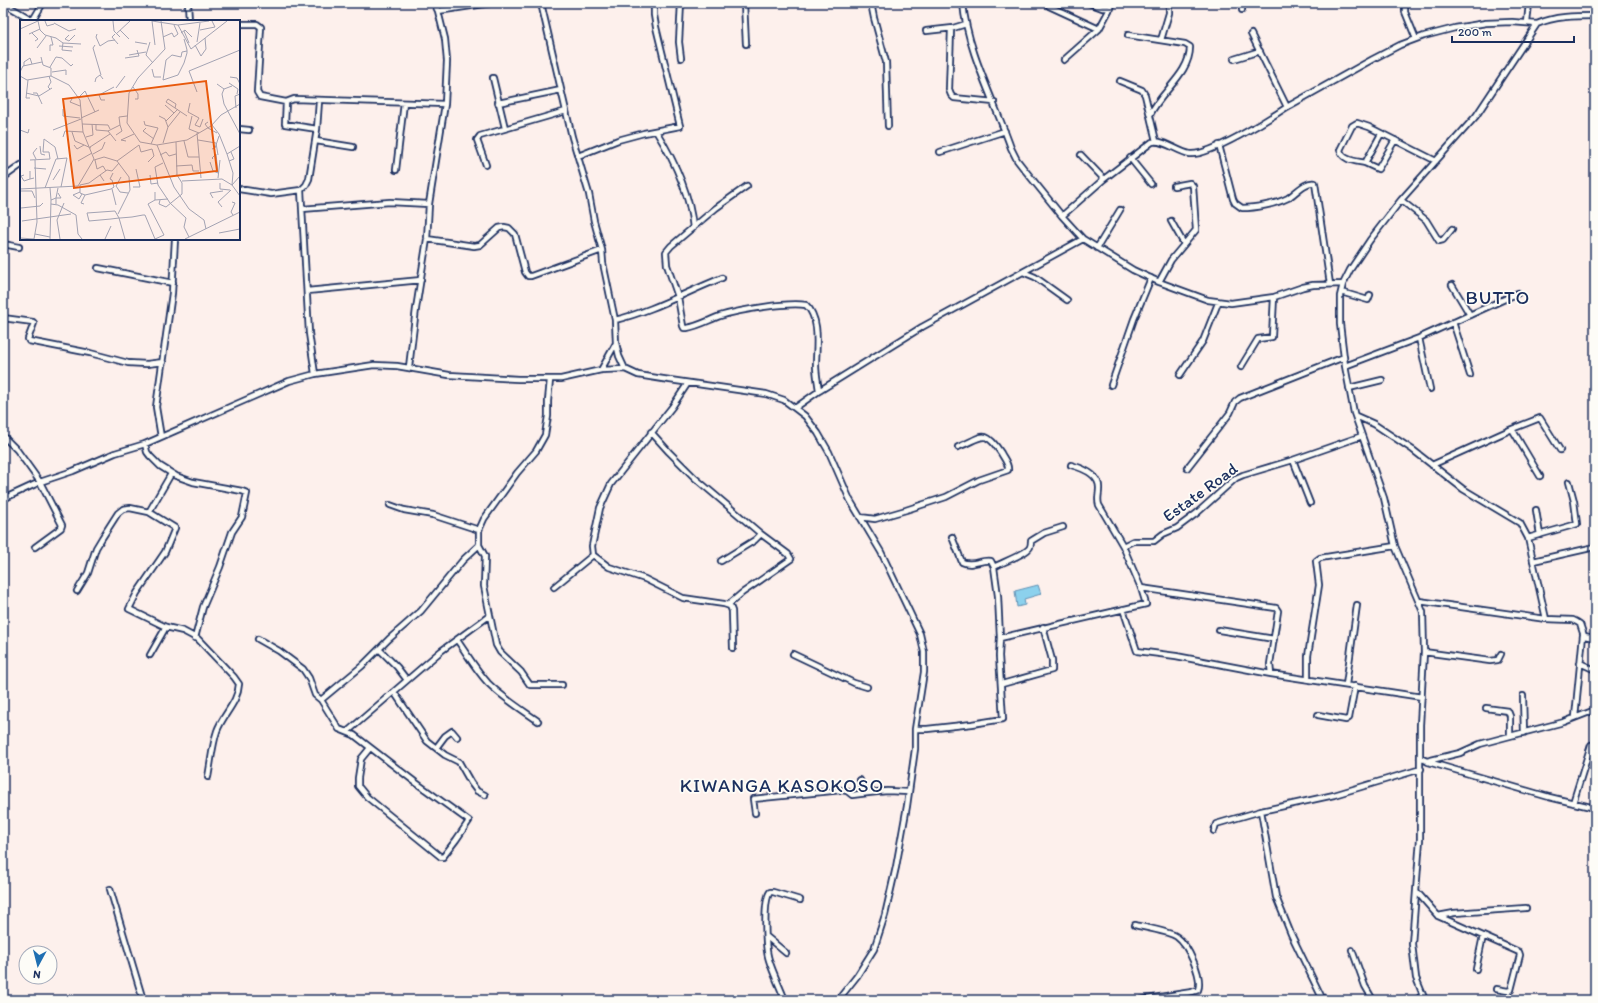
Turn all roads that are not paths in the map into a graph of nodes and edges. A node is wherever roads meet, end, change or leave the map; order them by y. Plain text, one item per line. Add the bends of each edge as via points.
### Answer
1 (43, 3) edge
2 (188, 3) edge
3 (434, 3) edge
4 (491, 3) edge
5 (540, 3) edge
6 (654, 3) edge
7 (681, 3) edge
8 (744, 3) edge
9 (871, 3) edge
10 (964, 3) edge
11 (1089, 3) edge
12 (1169, 3) edge
13 (1242, 3) edge
14 (1529, 3) edge
15 (3, 4) edge
16 (1405, 4) dead end
17 (1049, 6) dead end
18 (1112, 6) edge
19 (1242, 10) dead end
20 (438, 11) junction
21 (1595, 16) edge
22 (32, 20) edge
23 (34, 20) edge
24 (189, 20) edge
25 (1527, 22) junction
26 (240, 24) edge
27 (966, 24) junction
28 (1537, 24) junction
29 (951, 28) junction
30 (1099, 29) junction
31 (926, 31) dead end
32 (1251, 34) dead end
33 (1128, 35) dead end
34 (1416, 39) junction
35 (1161, 40) junction
36 (746, 44) dead end
37 (1260, 51) junction
38 (681, 58) dead end
39 (1234, 58) dead end
40 (1064, 60) dead end
41 (493, 78) dead end
42 (1120, 81) dead end
43 (561, 90) junction
44 (319, 101) junction
45 (286, 102) junction
46 (994, 102) junction
47 (404, 103) junction
48 (498, 103) junction
49 (445, 104) junction
50 (1287, 107) junction
51 (566, 111) junction
52 (1150, 115) junction
53 (888, 126) dead end
54 (505, 128) junction
55 (240, 129) edge
56 (317, 129) junction
57 (249, 130) dead end
58 (656, 131) junction
59 (1005, 131) junction
60 (1382, 134) junction
61 (1156, 140) junction
62 (1395, 140) junction
63 (316, 141) junction
64 (1219, 145) junction
65 (353, 147) dead end
66 (940, 152) dead end
67 (1081, 155) dead end
68 (578, 156) junction
69 (1130, 158) junction
70 (1436, 161) junction
71 (1365, 163) junction
72 (486, 165) dead end
73 (20, 166) edge
74 (396, 170) dead end
75 (3, 178) edge
76 (1104, 179) junction
77 (1151, 184) dead end
78 (746, 186) dead end
79 (1174, 186) dead end
80 (240, 189) edge
81 (301, 190) junction
82 (1401, 200) junction
83 (429, 204) junction
84 (302, 209) junction
85 (1120, 210) dead end
86 (1062, 216) junction
87 (1171, 221) dead end
88 (693, 228) junction
89 (1452, 229) dead end
90 (427, 239) junction
91 (1083, 239) junction
92 (175, 240) edge
93 (3, 244) edge
94 (1184, 244) junction
95 (19, 247) dead end
96 (1097, 248) junction
97 (602, 250) junction
98 (98, 268) dead end
99 (1023, 272) junction
100 (722, 278) dead end
101 (1151, 278) junction
102 (421, 280) junction
103 (1159, 282) junction
104 (173, 283) junction
105 (1330, 284) junction
106 (1343, 284) junction
107 (1452, 284) dead end
108 (307, 291) junction
109 (1341, 292) junction
110 (1518, 293) dead end
111 (1370, 295) dead end
112 (678, 297) junction
113 (1274, 297) junction
114 (1067, 300) dead end
115 (1218, 303) junction
116 (1470, 315) junction
117 (3, 318) edge
118 (615, 320) junction
119 (1453, 322) junction
120 (1419, 338) junction
121 (616, 343) junction
122 (1344, 357) junction
123 (163, 362) junction
124 (1241, 366) dead end
125 (1345, 366) junction
126 (409, 367) junction
127 (625, 369) junction
128 (601, 370) junction
129 (314, 374) junction
130 (1180, 375) dead end
131 (1470, 375) dead end
132 (550, 380) junction
133 (1382, 380) dead end
134 (688, 383) junction
135 (1111, 385) dead end
136 (1349, 388) junction
137 (1430, 388) dead end
138 (819, 391) junction
139 (795, 408) junction
140 (1356, 416) junction
141 (1512, 429) junction
142 (651, 432) junction
143 (3, 436) edge
144 (1362, 436) junction
145 (162, 437) junction
146 (145, 444) junction
147 (958, 447) dead end
148 (1560, 450) dead end
149 (1293, 460) junction
150 (1071, 464) dead end
151 (1432, 465) junction
152 (1187, 468) dead end
153 (171, 474) junction
154 (1540, 476) dead end
155 (40, 482) junction
156 (1569, 482) dead end
157 (3, 500) edge
158 (1310, 503) dead end
159 (390, 505) dead end
160 (1536, 510) dead end
161 (149, 512) junction
162 (860, 517) junction
163 (1063, 526) dead end
164 (479, 530) junction
165 (761, 534) junction
166 (1540, 535) junction
167 (952, 537) dead end
168 (1528, 538) junction
169 (479, 545) junction
170 (1123, 546) junction
171 (1395, 546) junction
172 (35, 547) dead end
173 (1595, 547) edge
174 (593, 555) junction
175 (1533, 561) junction
176 (721, 562) dead end
177 (994, 567) junction
178 (554, 587) dead end
179 (1141, 588) junction
180 (77, 591) dead end
181 (1419, 601) junction
182 (728, 605) junction
183 (1357, 605) dead end
184 (1123, 609) junction
185 (489, 616) junction
186 (1546, 620) junction
187 (166, 627) junction
188 (1043, 627) junction
189 (1219, 630) dead end
190 (1583, 635) junction
191 (195, 638) junction
192 (1000, 638) junction
193 (1595, 638) edge
194 (258, 639) dead end
195 (1274, 639) junction
196 (457, 640) junction
197 (733, 648) dead end
198 (379, 649) junction
199 (1424, 652) junction
200 (793, 654) dead end
201 (1501, 654) dead end
202 (150, 655) dead end
203 (1580, 663) junction
204 (1595, 670) edge
205 (1271, 674) junction
206 (1308, 679) junction
207 (407, 680) junction
208 (1002, 684) junction
209 (562, 685) dead end
210 (1346, 685) junction
211 (1355, 686) junction
212 (867, 687) dead end
213 (394, 692) junction
214 (1523, 696) dead end
215 (1422, 697) junction
216 (321, 700) junction
217 (1486, 708) dead end
218 (1595, 710) edge
219 (1318, 715) dead end
220 (1575, 717) junction
221 (538, 721) dead end
222 (915, 729) junction
223 (347, 732) junction
224 (1524, 732) junction
225 (1510, 736) junction
226 (457, 737) dead end
227 (1595, 744) edge
228 (370, 748) junction
229 (436, 748) junction
230 (1420, 758) junction
231 (1427, 761) junction
232 (1421, 769) junction
233 (208, 777) dead end
234 (860, 780) dead end
235 (909, 792) junction
236 (868, 793) junction
237 (486, 795) dead end
238 (1574, 803) junction
239 (1595, 808) edge
240 (1261, 811) junction
241 (754, 812) dead end
242 (1214, 832) dead end
243 (110, 889) dead end
244 (1417, 892) junction
245 (800, 900) dead end
246 (1526, 908) dead end
247 (1438, 916) junction
248 (1135, 926) dead end
249 (1483, 936) junction
250 (767, 937) junction
251 (1352, 950) dead end
252 (786, 953) dead end
253 (1476, 969) dead end
254 (1496, 989) dead end
255 (1423, 998) edge
256 (143, 1000) edge
257 (785, 1000) edge
258 (838, 1000) edge
259 (1140, 1000) edge
260 (1323, 1000) edge
261 (1373, 1000) edge
262 (1417, 1000) edge

1 - 23 street
2 - 24 street
3 - 20 street
4 - 20 street
5 - 43 street
6 - 58 street via 656,27 680,126
7 - 38 street
8 - 36 street
9 - 53 street via 886,62
10 - 27 street
11 - 18 street via 1102,8
12 - 35 street via 1168,18
13 - 19 street
14 - 25 street
15 - 22 street
16 - 34 street via 1405,12
17 - 30 street
18 - 30 street
20 - 49 street via 447,61
21 - 28 street via 1560,17
25 - 28 street
25 - 34 street via 1486,23 1455,28
26 - 45 street via 257,24 261,27 258,94 260,97
27 - 29 street
27 - 46 street
28 - 70 street via 1476,116
29 - 31 street
29 - 46 street via 950,95 954,98
30 - 40 street
32 - 37 street
33 - 35 street
34 - 50 street via 1343,74
35 - 52 street via 1189,45 1190,54 1185,68 1156,102
37 - 39 street
37 - 50 street
41 - 48 street
42 - 52 street via 1142,90
43 - 48 street
43 - 51 street
44 - 45 street
44 - 47 street
44 - 56 street
45 - 56 street via 285,124
46 - 59 street
47 - 49 street
47 - 74 street
48 - 54 street
49 - 83 street
50 - 64 street
51 - 54 street
51 - 68 street
52 - 61 street
54 - 72 street via 478,138
55 - 57 street
56 - 63 street
58 - 68 street via 618,140
58 - 88 street via 682,185 692,214
59 - 66 street
59 - 86 street via 1017,160
60 - 62 street
60 - 71 street
60 - 71 street via 1357,123 1352,126 1340,150 1341,153 1348,160
61 - 64 street via 1191,154 1205,152
61 - 69 street
62 - 70 street
62 - 71 street via 1378,169
63 - 65 street
63 - 81 street via 309,179
64 - 105 street via 1233,199 1242,208 1281,201 1309,183 1315,183
67 - 76 street
68 - 97 street
69 - 76 street
69 - 77 street
70 - 82 street
73 - 75 street
76 - 86 street
78 - 88 street
79 - 94 street via 1190,183 1193,186 1196,230
80 - 81 street via 271,194
81 - 84 street
82 - 89 street via 1423,217 1439,241
82 - 106 street via 1357,259
83 - 84 street via 390,202
83 - 90 street
84 - 108 street
85 - 96 street
86 - 91 street
87 - 94 street
88 - 112 street via 666,252 667,265
90 - 97 street via 474,246 499,228 509,228 515,234 528,276
90 - 102 street
91 - 96 street
91 - 99 street
92 - 104 street
93 - 95 street
94 - 103 street via 1171,260
96 - 101 street
97 - 118 street
98 - 104 street
99 - 114 street via 1035,277
99 - 138 street via 934,321
100 - 112 street
101 - 103 street
101 - 135 street
102 - 108 street
102 - 126 street
103 - 115 street
104 - 123 street
105 - 106 street
105 - 113 street via 1303,287
106 - 109 street
107 - 116 street
108 - 129 street
109 - 111 street via 1368,300
109 - 122 street via 1340,324
110 - 116 street
112 - 118 street
112 - 138 street via 684,328 726,314 793,303 806,305 813,314 815,323
113 - 115 street
113 - 124 street via 1272,338 1258,339
115 - 130 street via 1203,341
116 - 119 street
117 - 123 street via 33,322 29,341 128,363
118 - 121 street
119 - 120 street
119 - 131 street
120 - 125 street
120 - 137 street
121 - 127 street
121 - 128 street
122 - 125 street
122 - 152 street via 1240,398
123 - 145 street via 156,407
125 - 136 street
126 - 129 street via 374,365
126 - 132 street via 449,375
127 - 128 street
127 - 134 street via 638,375
128 - 132 street
129 - 145 street via 289,381
132 - 164 street via 545,435 536,451 484,519
133 - 136 street
134 - 139 street via 766,394 784,400
134 - 142 street
136 - 140 street
138 - 139 street
139 - 162 street via 818,433
140 - 144 street
140 - 151 street via 1374,424
141 - 148 street via 1540,418
141 - 151 street
141 - 154 street
142 - 165 street via 696,478
142 - 174 street via 605,494 594,532
143 - 155 street via 17,450
144 - 149 street, Estate Road
144 - 171 street via 1384,498
145 - 146 street
146 - 153 street via 150,456
146 - 155 street
147 - 162 street via 983,436 989,437 1007,463 1008,470 979,480 946,497 906,510 875,519
149 - 158 street
149 - 170 street, Estate Road via 1236,478 1177,528 1154,541 1133,541
150 - 170 street via 1087,470 1094,476 1099,486 1098,505
151 - 168 street via 1463,489 1517,520
153 - 161 street
153 - 191 street via 193,482 247,493 242,516 232,532 202,607
155 - 157 street
155 - 172 street via 62,527
156 - 166 street via 1578,524
159 - 164 street via 434,515
160 - 166 street
161 - 180 street via 130,508 118,513 96,548 88,573
161 - 187 street via 175,530 165,552 129,609
162 - 222 street via 881,552 920,634 924,652 924,672
163 - 177 street via 1031,541 1030,548 1025,553
164 - 169 street
165 - 176 street
165 - 182 street via 791,559
166 - 168 street
167 - 177 street via 962,562 968,564 986,560 991,561
168 - 175 street
169 - 185 street via 485,556 484,586
169 - 198 street via 463,560 421,611
170 - 179 street
171 - 181 street
171 - 206 street via 1320,558 1316,561 1319,585 1308,656
173 - 175 street
174 - 178 street
174 - 182 street via 609,567 645,579 683,598
175 - 186 street
177 - 192 street
179 - 184 street via 1146,604
179 - 195 street via 1275,607 1278,611
181 - 186 street
181 - 199 street via 1423,612
182 - 197 street via 732,611
183 - 210 street
184 - 188 street
184 - 205 street via 1137,651
185 - 196 street
185 - 209 street via 500,652 521,672 530,685
186 - 190 street via 1577,622
187 - 191 street
187 - 202 street
188 - 192 street
188 - 208 street via 1052,660 1052,670
189 - 195 street
190 - 193 street via 1586,638
190 - 203 street
191 - 233 street via 239,684 234,703 222,718 217,732
192 - 208 street
194 - 216 street via 303,669 315,695
195 - 205 street
196 - 207 street
196 - 221 street via 489,684
198 - 207 street
198 - 216 street
199 - 201 street via 1490,661 1498,660
199 - 215 street
200 - 212 street
203 - 204 street
203 - 220 street
205 - 206 street
206 - 210 street
207 - 213 street
208 - 222 street via 1003,719
210 - 211 street
211 - 215 street
211 - 219 street via 1350,716 1346,720
213 - 223 street
213 - 229 street via 422,736
214 - 224 street
215 - 230 street
216 - 223 street via 339,729
217 - 225 street via 1508,711
218 - 220 street
220 - 224 street
222 - 235 street
223 - 228 street
224 - 225 street
225 - 231 street
226 - 229 street via 452,731
227 - 238 street via 1591,745
228 - 228 street via 361,759 358,784 360,789 438,856 443,856 469,821
229 - 237 street via 459,762 477,791
230 - 231 street
230 - 232 street
231 - 238 street
232 - 240 street via 1334,795
232 - 244 street
234 - 236 street via 864,791
235 - 236 street
235 - 258 street via 896,867 878,938 866,963
236 - 241 street via 852,795 842,790 753,799
238 - 239 street
240 - 242 street via 1216,824
240 - 260 street via 1276,897
243 - 256 street
244 - 247 street
244 - 255 street via 1412,944 1416,978
245 - 250 street via 773,892 768,893
246 - 247 street via 1454,912
247 - 249 street
248 - 259 street via 1177,936 1196,967 1200,986 1192,992
249 - 253 street
249 - 254 street via 1517,951 1520,955 1511,990
250 - 252 street
250 - 257 street via 766,950 769,962
251 - 261 street
255 - 262 street

